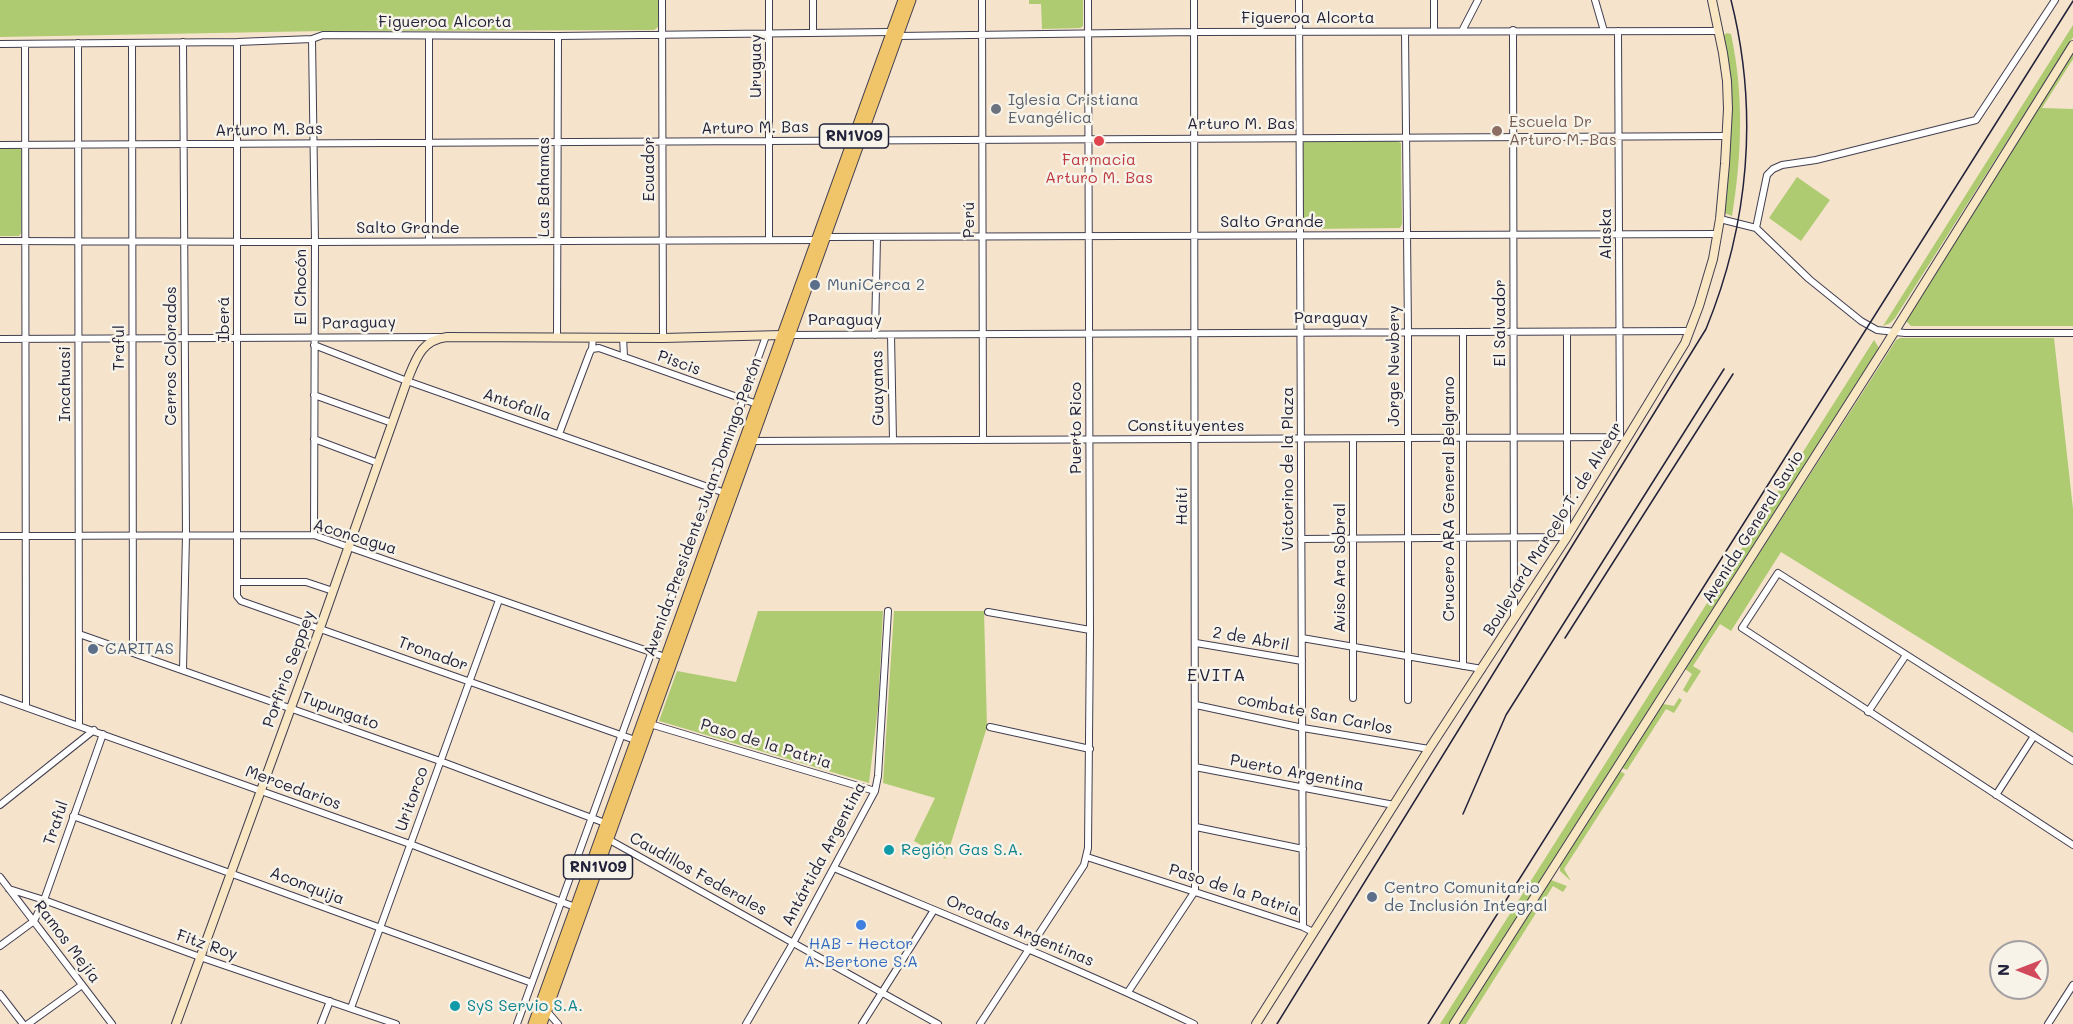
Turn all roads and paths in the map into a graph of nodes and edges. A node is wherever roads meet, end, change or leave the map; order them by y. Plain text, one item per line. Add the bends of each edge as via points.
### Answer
1 (662, 0) edge
2 (769, 0) edge
3 (813, 0) edge
4 (903, 0) edge
5 (911, 0) edge
6 (982, 0) edge
7 (1088, 0) edge
8 (1194, 0) edge
9 (1299, 0) edge
10 (1434, 0) edge
11 (1478, 0) edge
12 (1595, 0) edge
13 (1712, 0) edge
14 (2055, 0) edge
15 (1513, 30) junction
16 (1434, 31) junction
17 (1462, 31) junction
18 (1604, 31) junction
19 (1618, 31) junction
20 (1719, 31) junction
21 (1194, 32) junction
22 (1299, 32) junction
23 (1405, 32) junction
24 (769, 33) junction
25 (813, 33) junction
26 (1088, 33) junction
27 (662, 34) junction
28 (894, 34) junction
29 (982, 34) junction
30 (429, 36) junction
31 (558, 36) junction
32 (312, 39) junction
33 (183, 42) junction
34 (237, 42) junction
35 (78, 43) junction
36 (132, 43) junction
37 (0, 44) edge
38 (25, 44) junction
39 (2073, 45) edge
40 (1513, 135) junction
41 (1619, 135) junction
42 (1727, 136) junction
43 (1299, 137) junction
44 (1406, 137) junction
45 (982, 138) junction
46 (1087, 138) junction
47 (1194, 138) junction
48 (856, 140) junction
49 (558, 141) junction
50 (769, 141) junction
51 (314, 142) junction
52 (428, 142) junction
53 (663, 143) junction
54 (238, 144) junction
55 (0, 145) edge
56 (24, 145) junction
57 (78, 145) junction
58 (131, 145) junction
59 (184, 145) junction
60 (1720, 219) junction
61 (1756, 228) junction
62 (1619, 234) junction
63 (1718, 234) junction
64 (1406, 235) junction
65 (1513, 235) junction
66 (1088, 236) junction
67 (1195, 236) junction
68 (1299, 236) junction
69 (827, 237) junction
70 (877, 237) junction
71 (982, 237) junction
72 (183, 240) junction
73 (663, 240) junction
74 (770, 240) junction
75 (817, 240) junction
76 (0, 241) edge
77 (25, 241) junction
78 (238, 241) junction
79 (429, 241) junction
80 (557, 241) junction
81 (78, 242) junction
82 (132, 242) junction
83 (315, 242) junction
84 (1463, 332) junction
85 (1513, 332) junction
86 (1567, 332) junction
87 (1620, 332) junction
88 (1690, 332) junction
89 (1893, 332) junction
90 (1300, 333) junction
91 (1408, 333) junction
92 (2073, 333) edge
93 (982, 334) junction
94 (1089, 334) junction
95 (1195, 334) junction
96 (786, 335) junction
97 (875, 335) junction
98 (891, 335) junction
99 (766, 336) junction
100 (444, 337) junction
101 (557, 337) junction
102 (592, 337) junction
103 (237, 338) junction
104 (623, 338) junction
105 (663, 338) junction
106 (0, 339) edge
107 (26, 339) junction
108 (79, 339) junction
109 (132, 339) junction
110 (184, 339) junction
111 (315, 342) junction
112 (592, 349) junction
113 (624, 357) junction
114 (407, 381) junction
115 (315, 395) junction
116 (742, 400) junction
117 (757, 404) junction
118 (392, 423) junction
119 (559, 434) junction
120 (1408, 438) junction
121 (1462, 438) junction
122 (1514, 438) junction
123 (1567, 438) junction
124 (315, 439) junction
125 (1196, 439) junction
126 (1301, 439) junction
127 (1353, 439) junction
128 (1623, 439) junction
129 (892, 440) junction
130 (983, 440) junction
131 (1089, 440) junction
132 (752, 441) junction
133 (378, 463) junction
134 (711, 488) junction
135 (725, 493) junction
136 (237, 534) junction
137 (186, 535) junction
138 (314, 535) junction
139 (0, 536) edge
140 (26, 536) junction
141 (79, 536) junction
142 (132, 536) junction
143 (1514, 537) junction
144 (1567, 537) junction
145 (1353, 538) junction
146 (1408, 538) junction
147 (1462, 538) junction
148 (1301, 539) junction
149 (349, 546) junction
150 (237, 582) junction
151 (333, 591) junction
152 (237, 596) joint
153 (499, 600) junction
154 (888, 611) dead end
155 (988, 612) dead end
156 (1514, 616) junction
157 (321, 628) junction
158 (1090, 630) junction
159 (79, 634) junction
160 (1302, 638) junction
161 (1196, 643) junction
162 (1354, 646) junction
163 (133, 652) junction
164 (652, 652) junction
165 (1906, 655) junction
166 (1408, 656) junction
167 (665, 657) junction
168 (1302, 661) junction
169 (1463, 666) junction
170 (1482, 669) junction
171 (183, 670) junction
172 (470, 681) junction
173 (0, 698) edge
174 (1353, 698) dead end
175 (1408, 700) dead end
176 (1196, 705) junction
177 (26, 706) junction
178 (291, 708) junction
179 (1868, 712) junction
180 (650, 724) junction
181 (79, 725) junction
182 (990, 727) dead end
183 (1303, 728) junction
184 (94, 730) junction
185 (103, 734) junction
186 (622, 735) junction
187 (2034, 736) junction
188 (635, 740) junction
189 (1090, 749) junction
190 (1429, 749) junction
191 (440, 761) junction
192 (2073, 761) edge
193 (1196, 767) junction
194 (1303, 789) junction
195 (260, 790) junction
196 (875, 791) junction
197 (1996, 795) junction
198 (0, 805) edge
199 (1394, 805) junction
200 (73, 816) junction
201 (591, 818) junction
202 (605, 823) junction
203 (1196, 826) junction
204 (605, 837) junction
205 (410, 844) junction
206 (2073, 845) edge
207 (1303, 849) junction
208 (1088, 857) junction
209 (834, 868) junction
210 (230, 872) junction
211 (0, 877) edge
212 (9, 889) junction
213 (1195, 891) junction
214 (44, 900) junction
215 (561, 902) junction
216 (575, 907) junction
217 (934, 910) junction
218 (34, 921) junction
219 (1303, 927) junction
220 (380, 928) junction
221 (1313, 932) junction
222 (793, 943) junction
223 (0, 946) edge
224 (1030, 949) junction
225 (200, 957) junction
226 (532, 983) junction
227 (82, 985) junction
228 (2073, 985) edge
229 (882, 992) junction
230 (1128, 992) junction
231 (0, 994) edge
232 (330, 1000) junction
233 (543, 1007) junction
234 (351, 1008) junction
235 (23, 1024) edge
236 (28, 1024) edge
237 (112, 1024) edge
238 (176, 1024) edge
239 (321, 1024) edge
240 (396, 1024) edge
241 (517, 1024) edge
242 (533, 1024) edge
243 (542, 1024) edge
244 (558, 1024) edge
245 (746, 1024) edge
246 (862, 1024) edge
247 (938, 1024) edge
248 (980, 1024) edge
249 (1194, 1024) edge
250 (1256, 1024) edge
251 (1454, 1024) edge
252 (2048, 1024) edge

1 - 27 street, Ecuador
2 - 24 street, Uruguay
3 - 25 street
4 - 28 main road, Avenida Presidente Juan Domingo Perón / RN1V09
5 - 28 main road, Avenida Presidente Juan Domingo Perón / RN1V09
6 - 29 street, Perú
7 - 26 street, Puerto Rico
8 - 21 street, Haití
9 - 22 street, Victorino de la Plaza
10 - 16 street
11 - 17 street
12 - 18 street
13 - 20 main road, Boulevard Marcelo T. de Alvear
14 - 61 street via 1976,120 1773,169 1767,175
15 - 17 street, Figueroa Alcorta
15 - 18 street, Figueroa Alcorta
15 - 40 street, El Salvador
16 - 17 street, Figueroa Alcorta
16 - 23 street, Figueroa Alcorta
18 - 19 street, Figueroa Alcorta
19 - 20 street, Figueroa Alcorta
19 - 41 street, Alaska
20 - 42 main road, Boulevard Marcelo T. de Alvear via 1726,81
21 - 22 street, Figueroa Alcorta
21 - 26 street, Figueroa Alcorta
21 - 47 street, Haití
22 - 23 street, Figueroa Alcorta
22 - 43 street, Victorino de la Plaza
23 - 44 street, Jorge Newbery
24 - 25 street, Figueroa Alcorta
24 - 27 street, Figueroa Alcorta
24 - 50 street, Uruguay
25 - 28 street, Figueroa Alcorta
26 - 29 street, Figueroa Alcorta
26 - 46 street, Puerto Rico
27 - 31 street, Figueroa Alcorta
27 - 53 street, Ecuador
28 - 29 street, Figueroa Alcorta
28 - 48 main road, Avenida Presidente Juan Domingo Perón / RN1V09
29 - 45 street, Perú
30 - 31 street, Figueroa Alcorta
30 - 32 street, Figueroa Alcorta via 323,35
30 - 52 street
31 - 49 street, Las Bahamas
32 - 34 street, Figueroa Alcorta
32 - 51 street, El Chocón
33 - 34 street, Figueroa Alcorta
33 - 36 street, Figueroa Alcorta
33 - 59 street, Cerros Colorados
34 - 54 street, Iberá
35 - 36 street, Figueroa Alcorta
35 - 38 street, Figueroa Alcorta
35 - 57 street, Incahuasi
36 - 58 street, Traful
37 - 38 street, Figueroa Alcorta
38 - 56 street
39 - 89 main road, Avenida General Savio
40 - 41 street, Arturo M. Bas
40 - 44 street, Arturo M. Bas
40 - 65 street, El Salvador
41 - 42 street, Arturo M. Bas
41 - 62 street, Alaska
42 - 60 main road, Boulevard Marcelo T. de Alvear
43 - 44 street, Arturo M. Bas
43 - 47 street, Arturo M. Bas
43 - 68 street, Victorino de la Plaza
44 - 64 street, Jorge Newbery
45 - 46 street, Arturo M. Bas
45 - 48 street, Arturo M. Bas
45 - 71 street, Perú
46 - 47 street, Arturo M. Bas
46 - 66 street, Puerto Rico
47 - 67 street, Haití
48 - 50 street, Arturo M. Bas
48 - 69 main road, Avenida Presidente Juan Domingo Perón / RN1V09
48 - 75 main road, Avenida Presidente Juan Domingo Perón / RN1V09
49 - 52 street, Arturo M. Bas
49 - 53 street, Arturo M. Bas
49 - 80 street, Las Bahamas
50 - 53 street, Arturo M. Bas
50 - 74 street, Uruguay
51 - 52 street, Arturo M. Bas
51 - 54 street, Arturo M. Bas
51 - 83 street, El Chocón
52 - 79 street
53 - 73 street, Ecuador
54 - 59 street, Arturo M. Bas
54 - 78 street, Iberá
55 - 56 street, Arturo M. Bas
56 - 57 street, Arturo M. Bas
56 - 77 street
57 - 58 street, Arturo M. Bas
57 - 81 street, Incahuasi
58 - 59 street, Arturo M. Bas
58 - 82 street, Traful
59 - 72 street, Cerros Colorados
60 - 61 street
60 - 63 main road, Boulevard Marcelo T. de Alvear
61 - 89 street via 1799,271 1861,321 1877,330
62 - 63 street, Salto Grande
62 - 65 street, Salto Grande
62 - 87 street, Alaska
63 - 88 main road, Boulevard Marcelo T. de Alvear
64 - 65 street, Salto Grande
64 - 68 street, Salto Grande
64 - 91 street, Jorge Newbery
65 - 85 street, El Salvador
66 - 67 street, Salto Grande
66 - 71 street, Salto Grande
66 - 94 street, Puerto Rico
67 - 68 street, Salto Grande
67 - 95 street, Haití
68 - 90 street, Victorino de la Plaza
69 - 70 street, Salto Grande
69 - 96 main road, Avenida Presidente Juan Domingo Perón / RN1V09
70 - 71 street, Salto Grande
70 - 97 street, Guayanas
71 - 93 street, Perú
72 - 78 street, Salto Grande
72 - 82 street, Salto Grande
72 - 110 street, Cerros Colorados
73 - 74 street, Salto Grande
73 - 80 street, Salto Grande
73 - 105 street, Ecuador
74 - 75 street, Salto Grande
75 - 96 main road, Avenida Presidente Juan Domingo Perón / RN1V09
76 - 77 street, Salto Grande
77 - 81 street, Salto Grande
77 - 107 street
78 - 83 street, Salto Grande
78 - 103 street, Iberá
79 - 80 street, Salto Grande
79 - 83 street, Salto Grande
80 - 101 street, Las Bahamas
81 - 82 street, Salto Grande
81 - 108 street, Incahuasi
82 - 109 street, Traful
83 - 111 street, El Chocón
84 - 85 street, Paraguay
84 - 91 street, Paraguay
84 - 121 street, Crucero ARA General Belgrano
85 - 86 street, Paraguay
85 - 122 street, El Salvador
86 - 87 street, Paraguay
86 - 123 street
87 - 88 street, Paraguay
87 - 128 street, Alaska
88 - 128 main road, Boulevard Marcelo T. de Alvear
89 - 92 street
89 - 251 main road, Avenida General Savio
90 - 91 street, Paraguay
90 - 95 street, Paraguay
90 - 126 street, Victorino de la Plaza
91 - 120 street, Jorge Newbery
93 - 94 street, Paraguay
93 - 98 street, Paraguay
93 - 130 street, Perú
94 - 95 street, Paraguay
94 - 131 street, Puerto Rico
95 - 125 street, Haití
96 - 97 street, Paraguay
96 - 99 main road, Paraguay
96 - 117 main road, Avenida Presidente Juan Domingo Perón / RN1V09
96 - 132 main road, Avenida Presidente Juan Domingo Perón / RN1V09
97 - 98 street, Paraguay
98 - 129 street, Guayanas
99 - 105 main road, Paraguay
99 - 116 street, Avenida Presidente Juan Domingo Perón
100 - 101 main road, Paraguay
100 - 111 street, Paraguay
100 - 114 main road, Porfirio Seppey via 423,348
101 - 102 main road, Paraguay
102 - 104 main road, Paraguay
102 - 112 street
103 - 110 street, Paraguay
103 - 111 street, Paraguay
103 - 136 street, Iberá
104 - 105 main road, Paraguay
104 - 113 street
106 - 107 street, Paraguay
107 - 108 street, Paraguay
107 - 140 street
108 - 109 street, Paraguay
108 - 141 street, Incahuasi
109 - 110 street, Paraguay
109 - 142 street, Traful
110 - 137 street, Cerros Colorados
111 - 114 street, Antofalla
111 - 115 street, El Chocón
112 - 113 street, Piscis
112 - 119 street
113 - 116 street, Piscis
114 - 118 main road, Porfirio Seppey
114 - 119 street, Antofalla
115 - 118 street
115 - 124 street, El Chocón
116 - 117 street, Piscis
116 - 134 street, Avenida Presidente Juan Domingo Perón
117 - 135 main road, Avenida Presidente Juan Domingo Perón / RN1V09
118 - 133 main road, Porfirio Seppey
119 - 134 street, Antofalla
120 - 121 street, Constituyentes
120 - 127 street, Constituyentes
120 - 146 street, Jorge Newbery
121 - 122 street, Constituyentes
121 - 147 street, Crucero ARA General Belgrano
122 - 123 street, Constituyentes
122 - 143 street, El Salvador
123 - 128 street, Constituyentes
123 - 144 street
124 - 133 street
124 - 138 street, El Chocón
125 - 126 street, Constituyentes
125 - 131 street, Constituyentes
125 - 161 street, Haití
126 - 127 street, Constituyentes
126 - 148 street, Victorino de la Plaza
127 - 145 street, Aviso Ara Sobral
128 - 144 main road, Boulevard Marcelo T. de Alvear
129 - 130 street, Constituyentes
129 - 132 street, Constituyentes
130 - 131 street, Constituyentes
131 - 158 street, Puerto Rico
132 - 180 main road, Avenida Presidente Juan Domingo Perón / RN1V09
133 - 149 main road, Porfirio Seppey
134 - 135 street, Antofalla
134 - 164 street, Avenida Presidente Juan Domingo Perón
135 - 167 main road, Avenida Presidente Juan Domingo Perón / RN1V09
136 - 137 street, Aconcagua
136 - 138 street, Aconcagua
136 - 150 street, Iberá
137 - 142 street, Aconcagua
137 - 171 street, Cerros Colorados
138 - 149 street, Aconcagua
139 - 140 street, Aconcagua
140 - 141 street, Aconcagua
140 - 177 street
141 - 142 street, Aconcagua
141 - 159 street, Incahuasi
142 - 163 street, Traful
143 - 144 street
143 - 147 street
143 - 156 street, El Salvador
144 - 156 main road, Boulevard Marcelo T. de Alvear
145 - 146 street
145 - 148 street
145 - 162 street, Aviso Ara Sobral
146 - 147 street
146 - 166 street, Jorge Newbery
147 - 169 street, Crucero ARA General Belgrano
148 - 160 street, Victorino de la Plaza
149 - 151 main road, Porfirio Seppey
149 - 153 street, Aconcagua
150 - 151 street via 306,582
150 - 152 street, Iberá
151 - 157 main road, Porfirio Seppey
152 - 157 street, Tronador via 241,601
153 - 164 street, Aconcagua
153 - 172 street, Uritorco
154 - 196 street, Antártida Argentina
155 - 158 street
156 - 170 main road, Boulevard Marcelo T. de Alvear
157 - 172 street, Tronador
157 - 178 main road, Porfirio Seppey
158 - 189 street, Puerto Rico
159 - 163 street, Tupungato
159 - 181 street, Incahuasi
160 - 162 street
160 - 168 street, Victorino de la Plaza
161 - 168 street, 2 de Abril
161 - 176 street, Haití
162 - 166 street
162 - 174 street, Aviso Ara Sobral
163 - 171 street, Tupungato
164 - 167 street, Aconcagua
164 - 186 street, Avenida Presidente Juan Domingo Perón
165 - 179 street
165 - 179 street via 1778,573 1742,628
165 - 187 street
166 - 169 street
166 - 175 street, Jorge Newbery
167 - 188 main road, Avenida Presidente Juan Domingo Perón / RN1V09
168 - 183 street, Victorino de la Plaza
169 - 170 street
170 - 190 main road, Boulevard Marcelo T. de Alvear
171 - 178 street, Tupungato
172 - 186 street, Tronador
172 - 191 street, Uritorco
173 - 177 street, Mercedarios
176 - 183 street, combate San Carlos
176 - 193 street, Haití
177 - 181 street, Mercedarios
178 - 191 street, Tupungato
178 - 195 main road, Porfirio Seppey
179 - 197 street
180 - 196 street, Paso de la Patria
180 - 204 main road, Avenida Presidente Juan Domingo Perón / RN1V09
181 - 184 street, Mercedarios
182 - 189 street
183 - 190 street, combate San Carlos
183 - 194 street, Victorino de la Plaza
184 - 185 street, Mercedarios
184 - 198 street
185 - 195 street, Mercedarios
185 - 200 street, Traful
186 - 188 street, Tronador
186 - 201 street, Avenida Presidente Juan Domingo Perón
187 - 192 street
187 - 197 street
188 - 202 main road, Avenida Presidente Juan Domingo Perón / RN1V09
189 - 208 street, Puerto Rico
190 - 199 main road, Boulevard Marcelo T. de Alvear
191 - 201 street, Tupungato
191 - 205 street, Uritorco
193 - 194 street, Puerto Argentina
193 - 203 street, Haití
194 - 199 street, Puerto Argentina
194 - 207 street, Victorino de la Plaza
195 - 205 street, Mercedarios
195 - 210 main road, Porfirio Seppey
196 - 209 street, Antártida Argentina
197 - 206 street
199 - 221 main road, Boulevard Marcelo T. de Alvear
200 - 210 street, Aconquija
200 - 214 street, Traful
201 - 202 street, Tupungato
201 - 215 street, Avenida Presidente Juan Domingo Perón
202 - 204 main road, Avenida Presidente Juan Domingo Perón / RN1V09
203 - 207 street
203 - 213 street, Haití
204 - 216 main road, Avenida Presidente Juan Domingo Perón / RN1V09
204 - 222 street, Caudillos Federales
204 - 233 main road, Avenida Presidente Juan Domingo Perón / RN1V09
205 - 215 street, Mercedarios
205 - 220 street, Uritorco
207 - 219 street, Victorino de la Plaza
208 - 213 street, Paso de la Patria
208 - 224 street
209 - 217 street, Orcadas Argentinas
209 - 222 street, Antártida Argentina
210 - 220 street, Aconquija
210 - 225 main road, Porfirio Seppey
211 - 212 street, Ramos Mejía
212 - 214 street, Fitz Roy
212 - 218 street, Ramos Mejía
213 - 219 street, Paso de la Patria
213 - 230 street
214 - 218 street, Traful
214 - 225 street, Fitz Roy
215 - 216 street, Mercedarios
215 - 226 street, Avenida Presidente Juan Domingo Perón
216 - 233 main road, Avenida Presidente Juan Domingo Perón / RN1V09
217 - 224 street, Orcadas Argentinas
217 - 229 street
218 - 223 street
218 - 227 street, Ramos Mejía
219 - 221 street
220 - 226 street, Aconquija
220 - 234 street, Uritorco
221 - 250 main road, Boulevard Marcelo T. de Alvear
222 - 229 street, Caudillos Federales
222 - 245 street, Antártida Argentina
224 - 230 street, Orcadas Argentinas
224 - 248 street
225 - 232 street, Fitz Roy
225 - 238 main road, Porfirio Seppey
226 - 241 street, Avenida Presidente Juan Domingo Perón
227 - 236 street
227 - 237 street, Ramos Mejía
228 - 252 street
229 - 246 street
229 - 247 street, Caudillos Federales
230 - 249 street, Orcadas Argentinas
231 - 235 street
232 - 234 street, Fitz Roy
232 - 239 street
233 - 242 main road, Avenida Presidente Juan Domingo Perón / RN1V09
233 - 243 main road, Avenida Presidente Juan Domingo Perón / RN1V09
233 - 244 street
234 - 240 street, Fitz Roy

